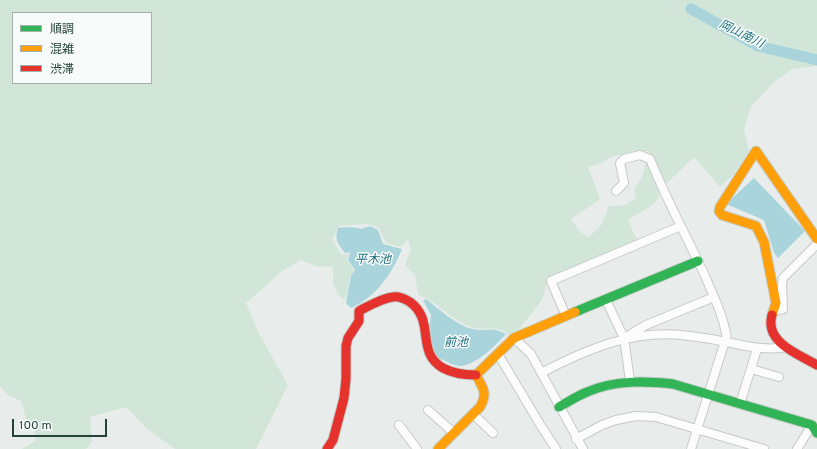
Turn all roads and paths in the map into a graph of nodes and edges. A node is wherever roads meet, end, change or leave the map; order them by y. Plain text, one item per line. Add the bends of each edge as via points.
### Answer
1 (616, 191) dead end
2 (681, 226) junction
3 (817, 239) edge
4 (817, 244) edge
5 (698, 261) junction
6 (714, 296) junction
7 (606, 300) junction
8 (774, 311) junction
9 (566, 316) junction
10 (514, 338) junction
11 (624, 338) junction
12 (726, 342) junction
13 (786, 347) junction
14 (757, 349) junction
15 (498, 354) junction
16 (817, 365) edge
17 (751, 369) junction
18 (540, 373) junction
19 (476, 375) junction
20 (779, 378) dead end
21 (630, 381) junction
22 (708, 394) junction
23 (740, 404) junction
24 (559, 407) junction
25 (428, 410) dead end
26 (473, 414) junction
27 (399, 425) dead end
28 (697, 428) junction
29 (815, 429) edge
30 (493, 433) dead end
31 (454, 434) junction
32 (448, 446) edge
33 (578, 446) edge
34 (327, 449) edge
35 (417, 449) edge
36 (438, 449) edge
37 (556, 449) edge
38 (691, 449) edge
39 (764, 449) edge
40 (797, 449) edge

1 - 2 street via 624,183 620,163 624,159 640,155 650,160
2 - 5 street
2 - 9 street via 552,281
3 - 8 street via 756,151 720,207 720,211 722,215 756,226 761,234 776,303
4 - 8 street via 783,278 783,309
5 - 6 street
5 - 7 street
6 - 11 street via 646,325
6 - 12 street via 727,333
7 - 9 street
7 - 11 street
8 - 13 street via 770,323 772,332
9 - 10 street
10 - 15 street
10 - 18 street via 530,354
11 - 12 street via 667,334
11 - 18 street via 575,355
11 - 21 street
12 - 14 street
12 - 22 street
13 - 14 street via 773,350
13 - 16 street
14 - 17 street
15 - 19 street
15 - 37 street
17 - 20 street
17 - 23 street
18 - 24 street
19 - 26 street via 486,393 480,408
19 - 34 street via 459,375 432,359 423,317 412,303 399,298 389,298 359,311 359,321 346,346 344,398 333,440
21 - 22 street via 673,384
21 - 24 street via 588,391
22 - 23 street
22 - 28 street
23 - 29 street
24 - 33 street
25 - 31 street
26 - 30 street
26 - 31 street
27 - 35 street
28 - 33 street via 656,417 636,416 602,425
28 - 38 street
28 - 39 street
29 - 40 street
31 - 32 street
32 - 36 street

